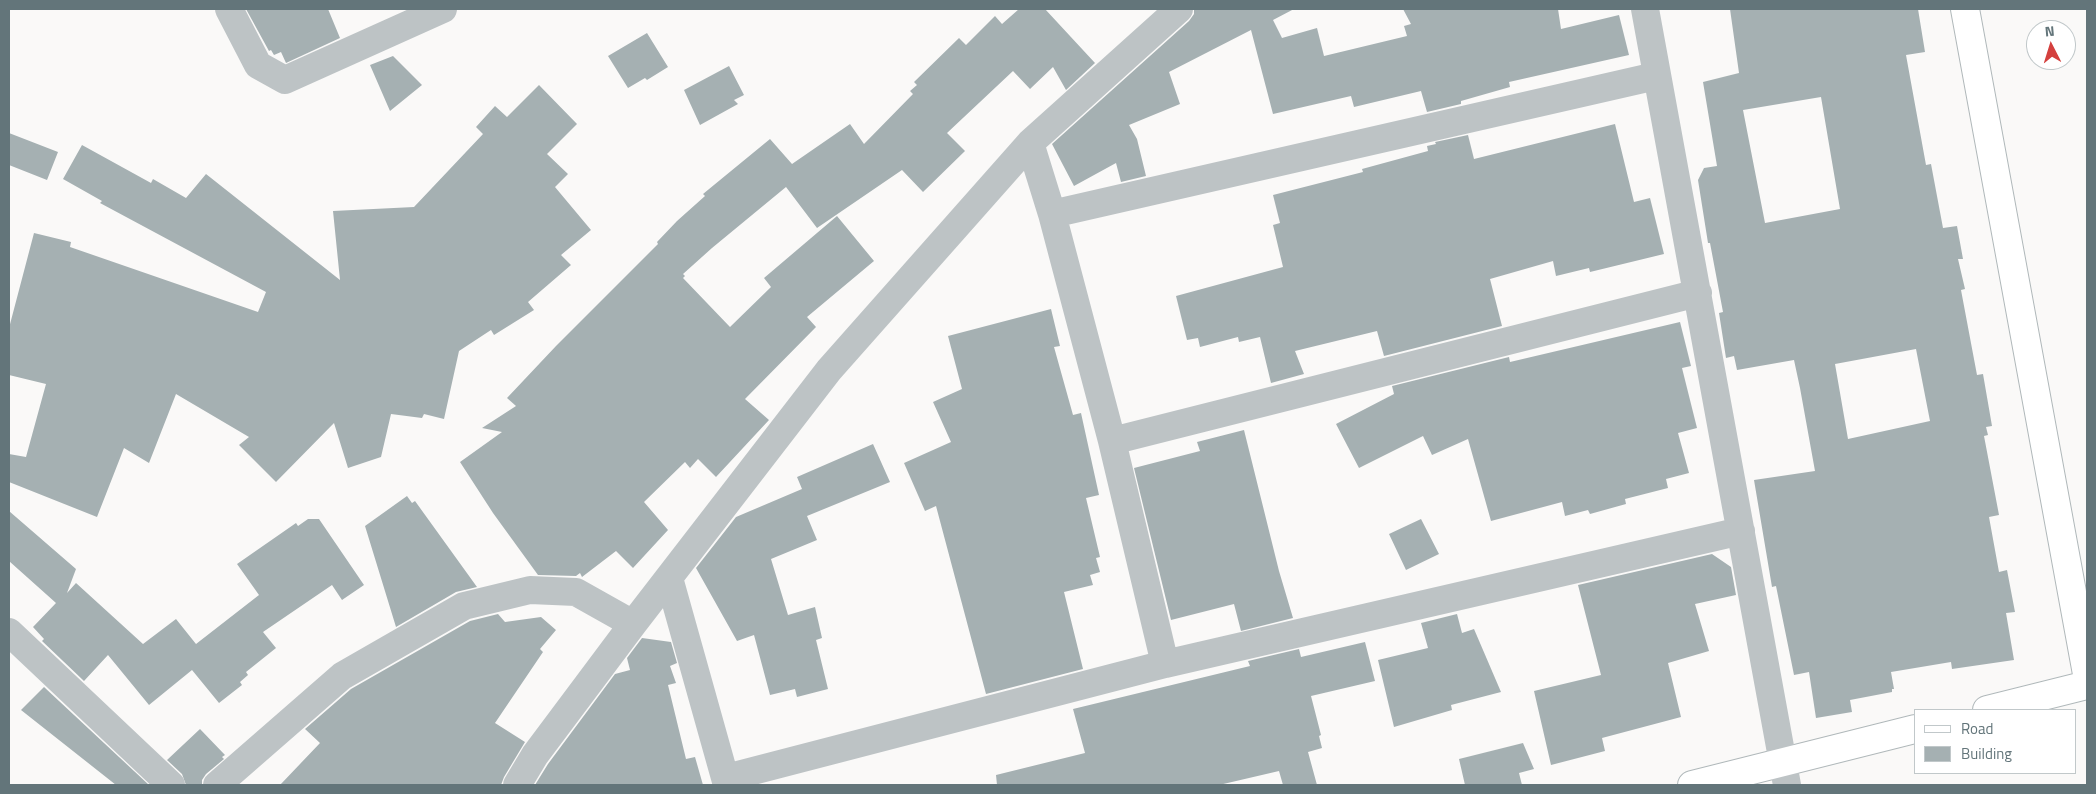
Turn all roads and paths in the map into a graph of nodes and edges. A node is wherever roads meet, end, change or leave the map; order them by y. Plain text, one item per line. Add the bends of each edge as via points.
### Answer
1 (229, 9) edge
2 (443, 9) edge
3 (1179, 9) edge
4 (1645, 9) edge
5 (1965, 9) edge
6 (1656, 76) junction
7 (1030, 143) junction
8 (1052, 214) junction
9 (1698, 294) junction
10 (1112, 441) junction
11 (1741, 531) junction
12 (669, 578) junction
13 (633, 624) junction
14 (9, 632) edge
15 (1165, 664) junction
16 (2087, 674) edge
17 (2087, 685) edge
18 (1991, 709) edge
19 (1914, 729) edge
20 (1785, 774) edge
21 (727, 782) edge
22 (171, 785) edge
23 (217, 785) edge
24 (517, 785) edge
25 (1692, 785) edge

1 - 2 street via 258,65 285,80
3 - 7 street
4 - 6 street
5 - 16 street
6 - 8 street
6 - 9 street
7 - 8 street
7 - 12 street via 829,370
8 - 10 street
9 - 10 street
9 - 11 street
10 - 15 street
11 - 15 street
11 - 20 street
12 - 13 street
12 - 21 street
13 - 23 street via 576,592 530,590 464,606 342,676
13 - 24 street via 535,755
14 - 22 street
15 - 21 street
17 - 18 street
19 - 20 street
20 - 25 street

